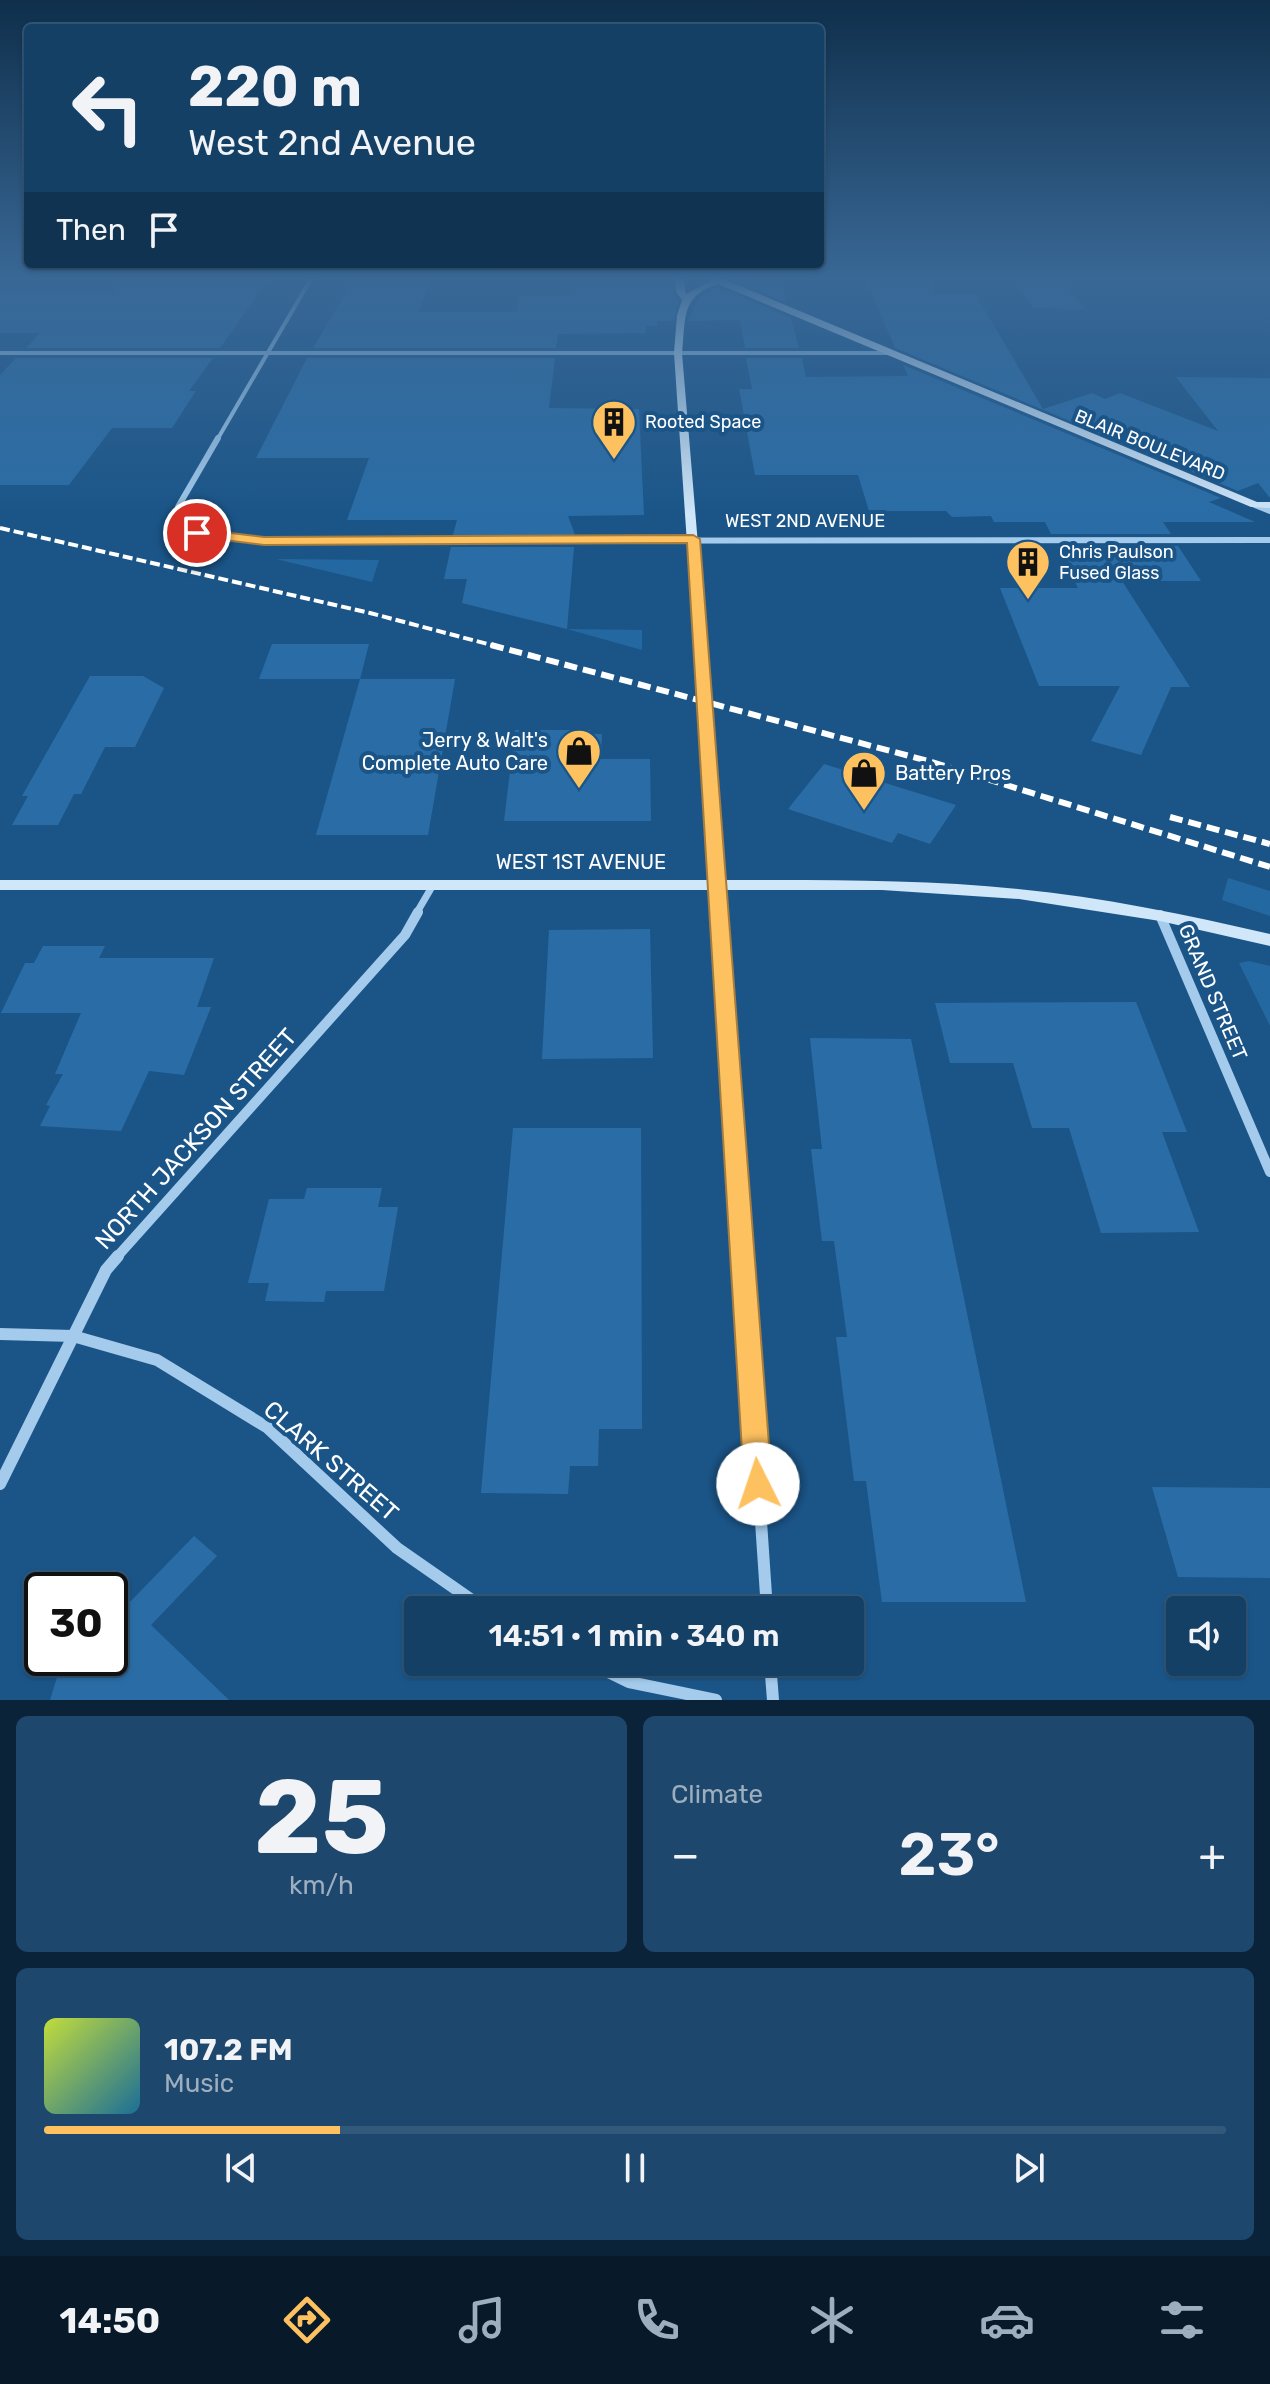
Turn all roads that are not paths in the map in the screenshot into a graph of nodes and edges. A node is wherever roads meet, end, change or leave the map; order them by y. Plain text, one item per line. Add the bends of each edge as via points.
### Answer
1 (265, 356) edge
2 (678, 356) edge
3 (896, 356) edge
4 (1270, 508) edge
5 (693, 539) junction
6 (1270, 540) edge
7 (718, 883) junction
8 (0, 885) edge
9 (433, 885) junction
10 (1160, 915) junction
11 (1270, 940) edge
12 (1270, 1172) edge
13 (0, 1334) edge
14 (73, 1336) junction
15 (0, 1484) edge
16 (466, 1596) edge
17 (766, 1596) edge
18 (617, 1676) edge
19 (771, 1676) edge
20 (716, 1700) edge
21 (773, 1700) edge

1 - 5 street, WEST 2ND AVENUE via 178,507 179,522 197,533 264,541
2 - 5 street
3 - 4 street, BLAIR BOULEVARD
5 - 6 street, WEST 2ND AVENUE
5 - 7 street
7 - 9 street, WEST 1ST AVENUE
7 - 10 street, WEST 1ST AVENUE via 867,884 1019,894
7 - 17 street
8 - 9 street, WEST 1ST AVENUE
9 - 14 street, NORTH JACKSON STREET via 405,935 106,1270
10 - 11 street, WEST 1ST AVENUE
10 - 12 street, GRAND STREET
13 - 14 street, CLARK STREET
14 - 15 street, NORTH JACKSON STREET
14 - 16 street, CLARK STREET via 157,1360 268,1428 397,1548
18 - 20 street
19 - 21 street

